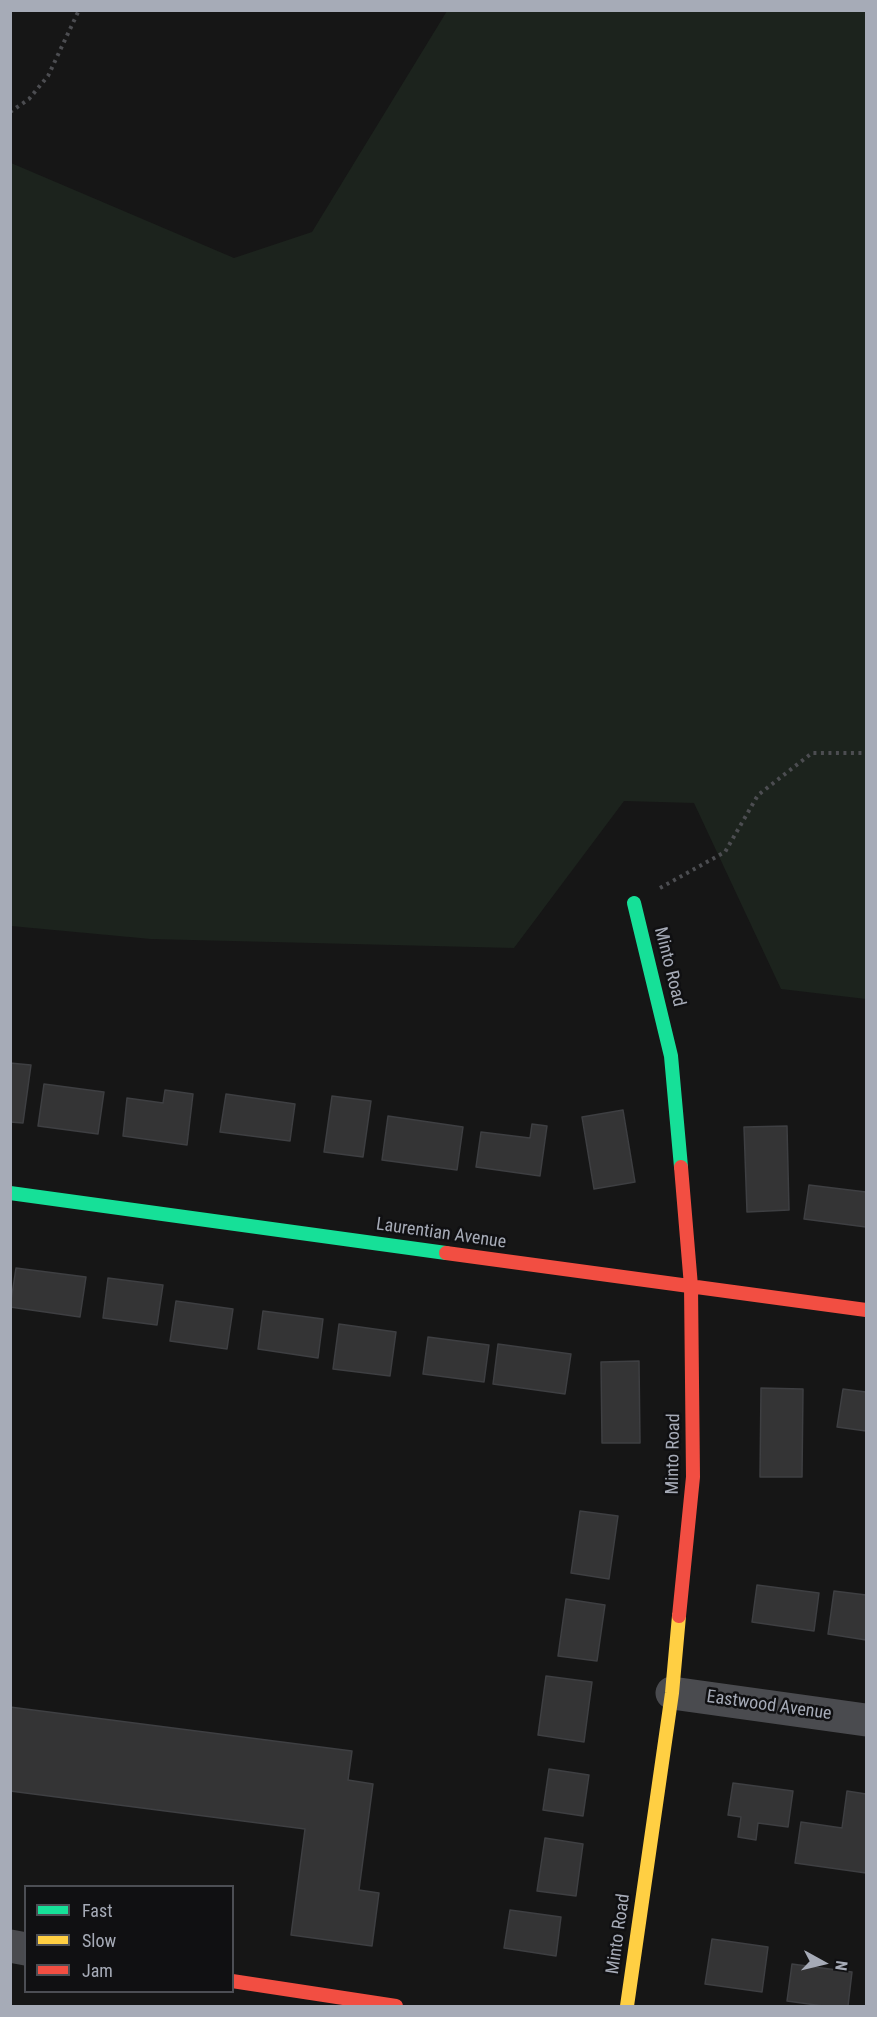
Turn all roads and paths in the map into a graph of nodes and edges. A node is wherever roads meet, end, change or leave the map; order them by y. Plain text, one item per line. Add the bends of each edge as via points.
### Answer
1 (79, 10) edge
2 (10, 112) edge
3 (867, 753) edge
4 (634, 903) joint
5 (10, 1193) edge
6 (691, 1286) junction
7 (867, 1310) edge
8 (672, 1693) junction
9 (867, 1720) edge
10 (234, 1981) edge
11 (396, 2007) edge
12 (627, 2007) edge

1 - 2 path via 48,76 29,99
3 - 4 path via 812,753 758,795 725,852
4 - 6 street, Minto Road via 671,1056
5 - 6 street, Laurentian Avenue
6 - 7 street, Laurentian Avenue
6 - 8 street, Minto Road via 693,1477
8 - 9 street, Eastwood Avenue
8 - 12 street, Minto Road
10 - 11 street

